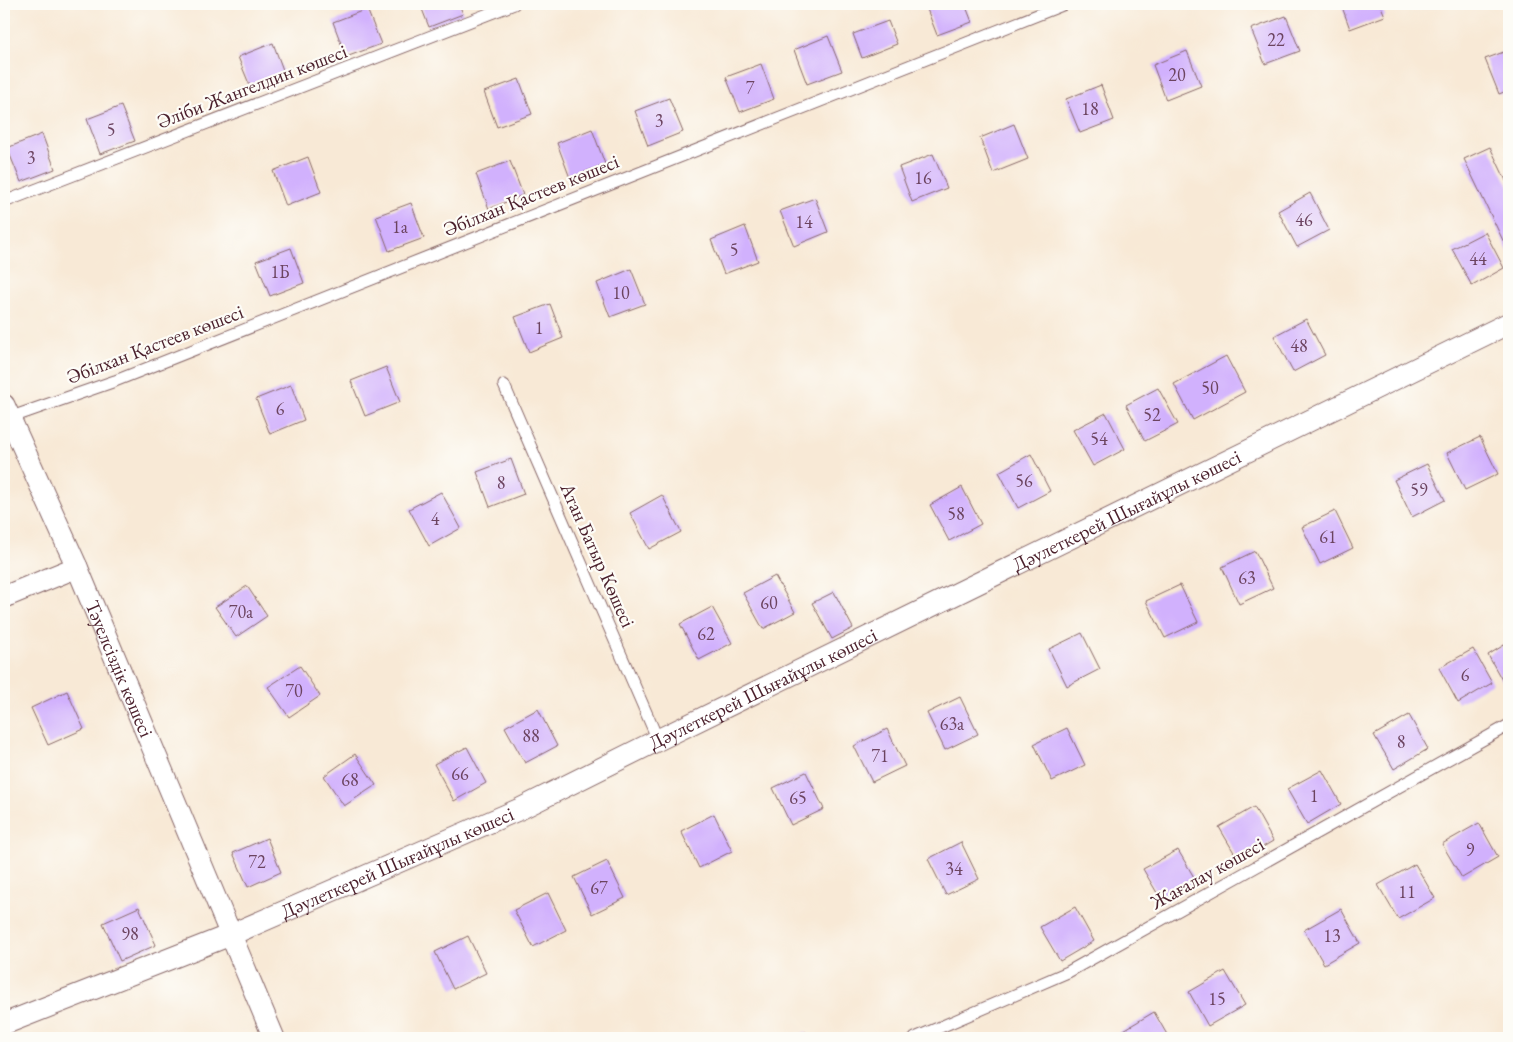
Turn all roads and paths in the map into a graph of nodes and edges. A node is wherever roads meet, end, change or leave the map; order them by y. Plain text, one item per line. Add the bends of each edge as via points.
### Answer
1 (514, 4) edge
2 (1065, 4) edge
3 (4, 202) edge
4 (1509, 323) edge
5 (504, 385) dead end
6 (6, 414) edge
7 (77, 567) junction
8 (4, 597) edge
9 (1509, 725) edge
10 (658, 740) junction
11 (230, 935) junction
12 (4, 1024) edge
13 (274, 1038) edge
14 (915, 1038) edge

1 - 3 lane, Әліби Жангелдин көшесі
2 - 6 lane, Әбілхан Қастеев көшесі via 134,374
4 - 10 street, Дәулеткерей Шығайұлы көшесі
5 - 10 lane, Атан Батыр Көшесі
6 - 7 street, Тәуелсіздік көшесі
7 - 8 street
7 - 11 street, Тәуелсіздік көшесі
9 - 14 lane, Жағалау көшесі via 1068,972
10 - 11 street, Дәулеткерей Шығайұлы көшесі via 520,809
11 - 12 street, Дәулеткерей Шығайұлы көшесі
11 - 13 street, Тәуелсіздік көшесі

